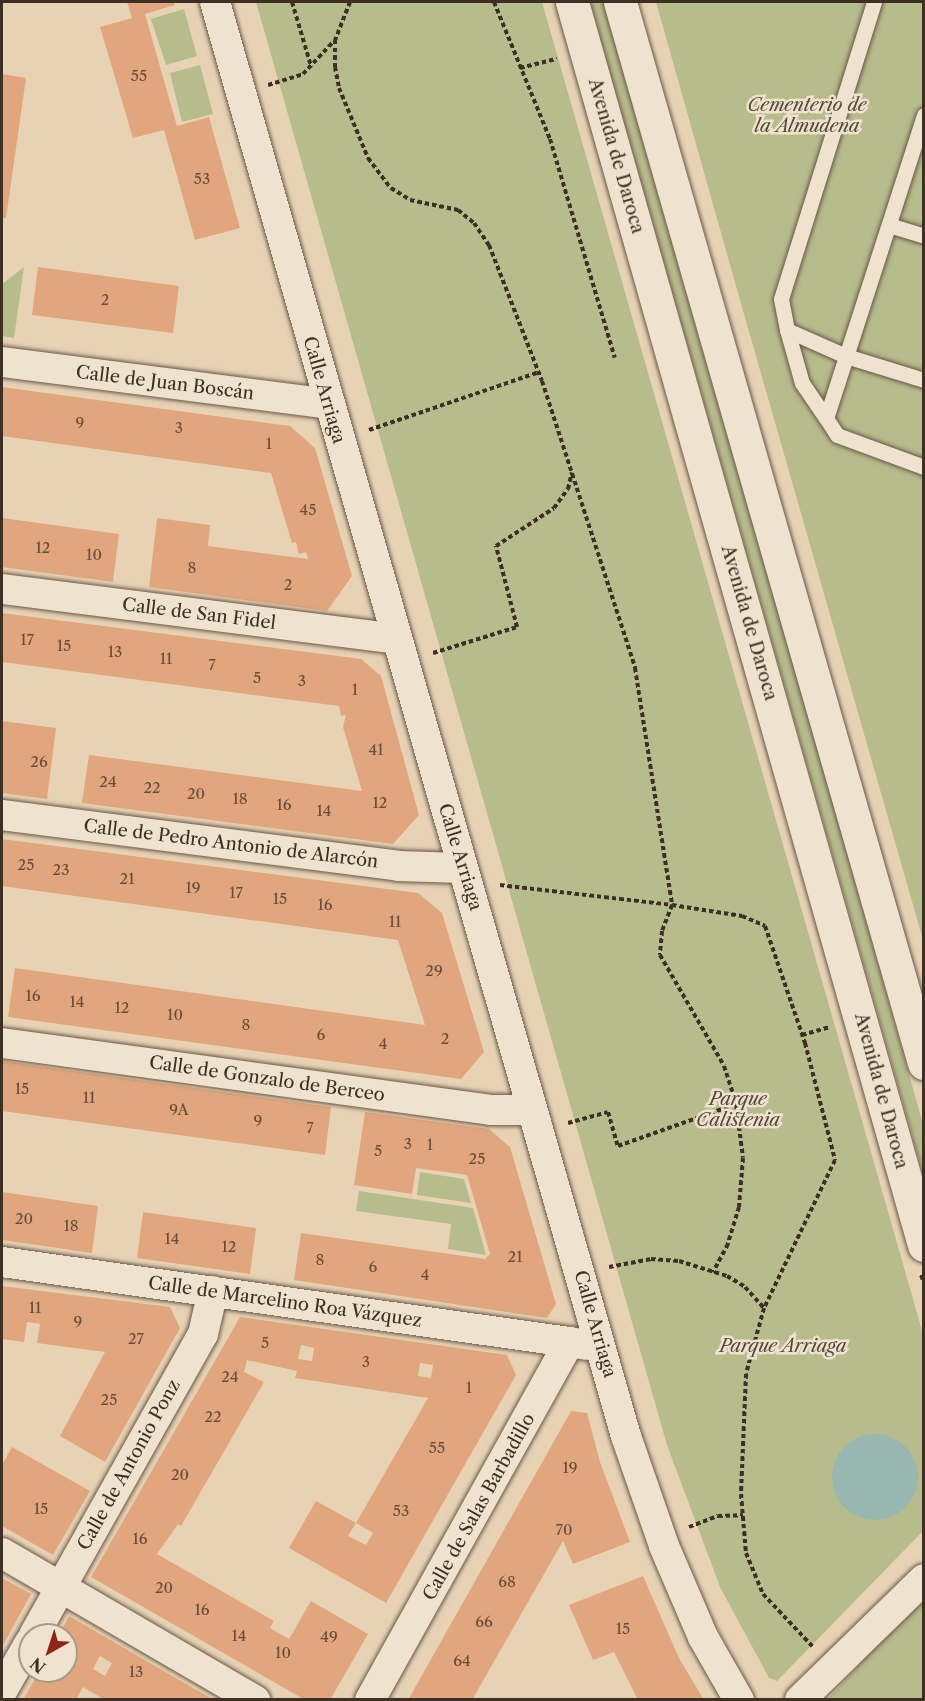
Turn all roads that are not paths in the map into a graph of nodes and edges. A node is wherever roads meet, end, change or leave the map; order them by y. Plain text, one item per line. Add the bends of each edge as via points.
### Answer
1 (215, 2) edge
2 (572, 2) edge
3 (620, 2) edge
4 (874, 2) edge
5 (924, 115) edge
6 (889, 225) junction
7 (924, 236) edge
8 (787, 330) junction
9 (846, 356) junction
10 (2, 362) edge
11 (924, 380) edge
12 (328, 404) junction
13 (826, 417) junction
14 (924, 466) edge
15 (2, 589) edge
16 (400, 651) junction
17 (2, 815) edge
18 (465, 878) junction
19 (2, 1043) edge
20 (924, 1063) edge
21 (535, 1121) junction
22 (924, 1245) edge
23 (2, 1262) edge
24 (213, 1291) junction
25 (569, 1342) junction
26 (602, 1348) junction
27 (2, 1554) edge
28 (924, 1579) edge
29 (61, 1588) junction
30 (41, 1623) edge
31 (18, 1663) edge
32 (2, 1691) edge
33 (255, 1700) edge
34 (370, 1700) edge
35 (739, 1700) edge
36 (800, 1700) edge

1 - 12 street, Calle Arriaga
2 - 22 main road, Avenida de Daroca
3 - 20 main road
4 - 8 lane via 781,298
5 - 6 lane
6 - 7 lane
6 - 9 lane
8 - 9 lane
8 - 13 lane via 802,383
9 - 11 lane
9 - 13 lane
10 - 12 street, Calle de Juan Boscán
12 - 16 street, Calle Arriaga
13 - 14 lane via 837,435
15 - 16 street, Calle de San Fidel
16 - 18 street, Calle Arriaga
17 - 18 street, Calle de Pedro Antonio de Alarcón
18 - 21 street, Calle Arriaga
19 - 21 street, Calle de Gonzalo de Berceo via 490,1110
21 - 26 street, Calle Arriaga
23 - 24 street, Calle de Marcelino Roa Vázquez
24 - 25 street, Calle de Marcelino Roa Vázquez
24 - 29 street, Calle de Antonio Ponz via 203,1334
25 - 26 street
25 - 34 street, Calle de Salas Barbadillo
26 - 35 street, Calle Arriaga via 626,1436 661,1537 702,1637
27 - 29 street
28 - 36 street
29 - 30 street, Calle de Antonio Ponz
29 - 33 street
31 - 32 street

